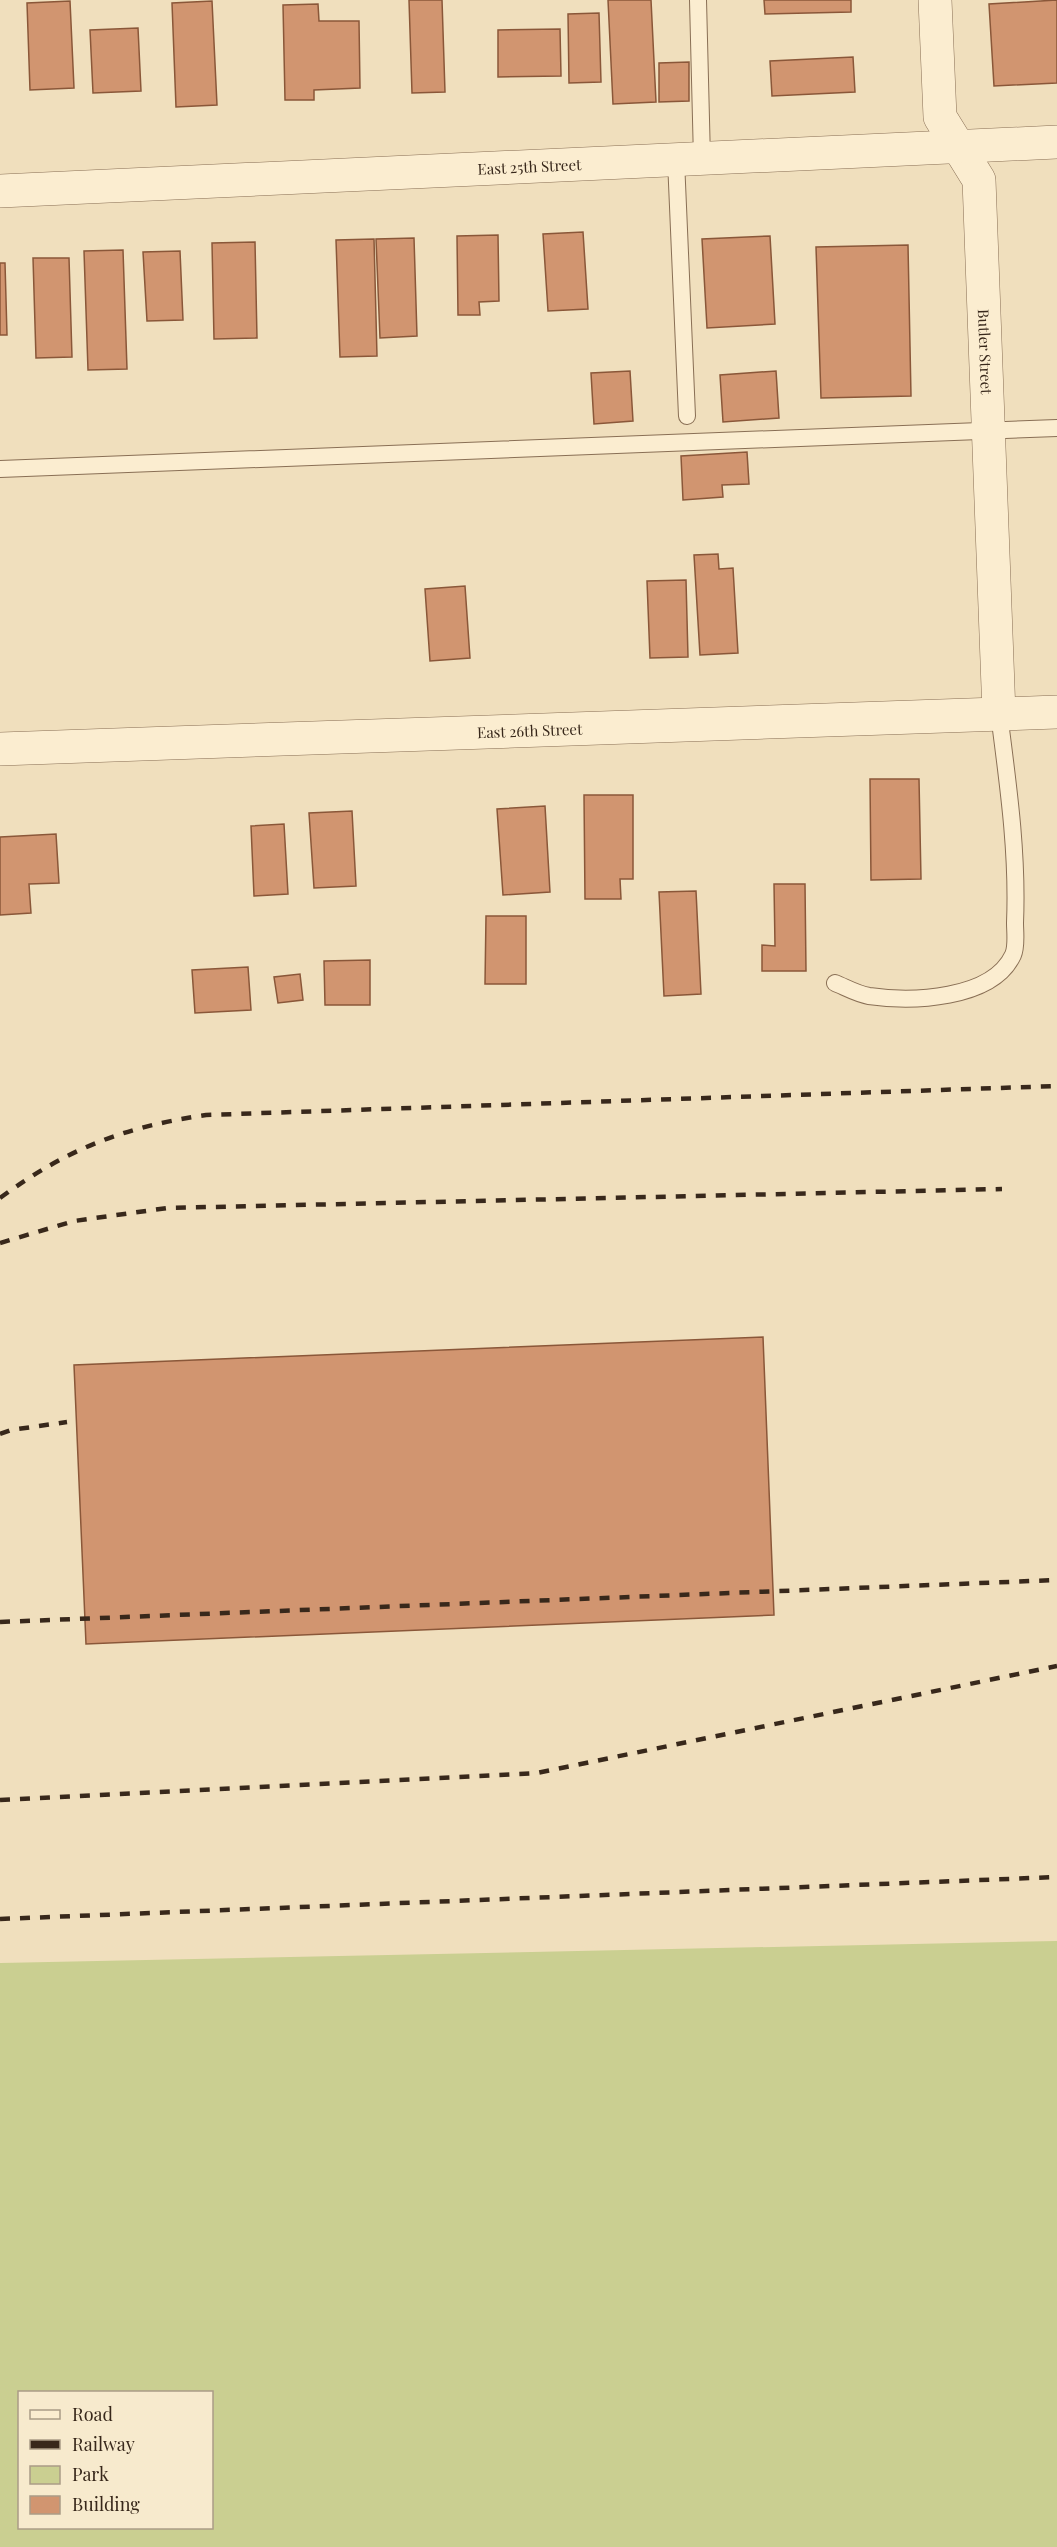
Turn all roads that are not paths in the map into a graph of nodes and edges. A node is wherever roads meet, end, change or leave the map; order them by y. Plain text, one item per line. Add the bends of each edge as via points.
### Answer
1 (698, 0) edge
2 (935, 0) edge
3 (1057, 142) edge
4 (957, 146) junction
5 (689, 159) junction
6 (0, 191) edge
7 (687, 416) dead end
8 (1057, 428) edge
9 (989, 430) junction
10 (0, 469) edge
11 (1057, 712) edge
12 (999, 714) junction
13 (0, 749) edge
14 (835, 983) dead end

1 - 5 lane
2 - 4 street, Butler Street via 940,117
3 - 4 street, East 25th Street
4 - 5 street, East 25th Street
4 - 9 street, Butler Street via 979,180
5 - 6 street, East 25th Street
5 - 7 lane
8 - 9 lane
9 - 10 lane
9 - 12 street, Butler Street
11 - 12 street, East 26th Street
12 - 13 street, East 26th Street
12 - 14 lane via 1011,812 1016,895 1014,953 1002,972 971,989 932,998 867,996

